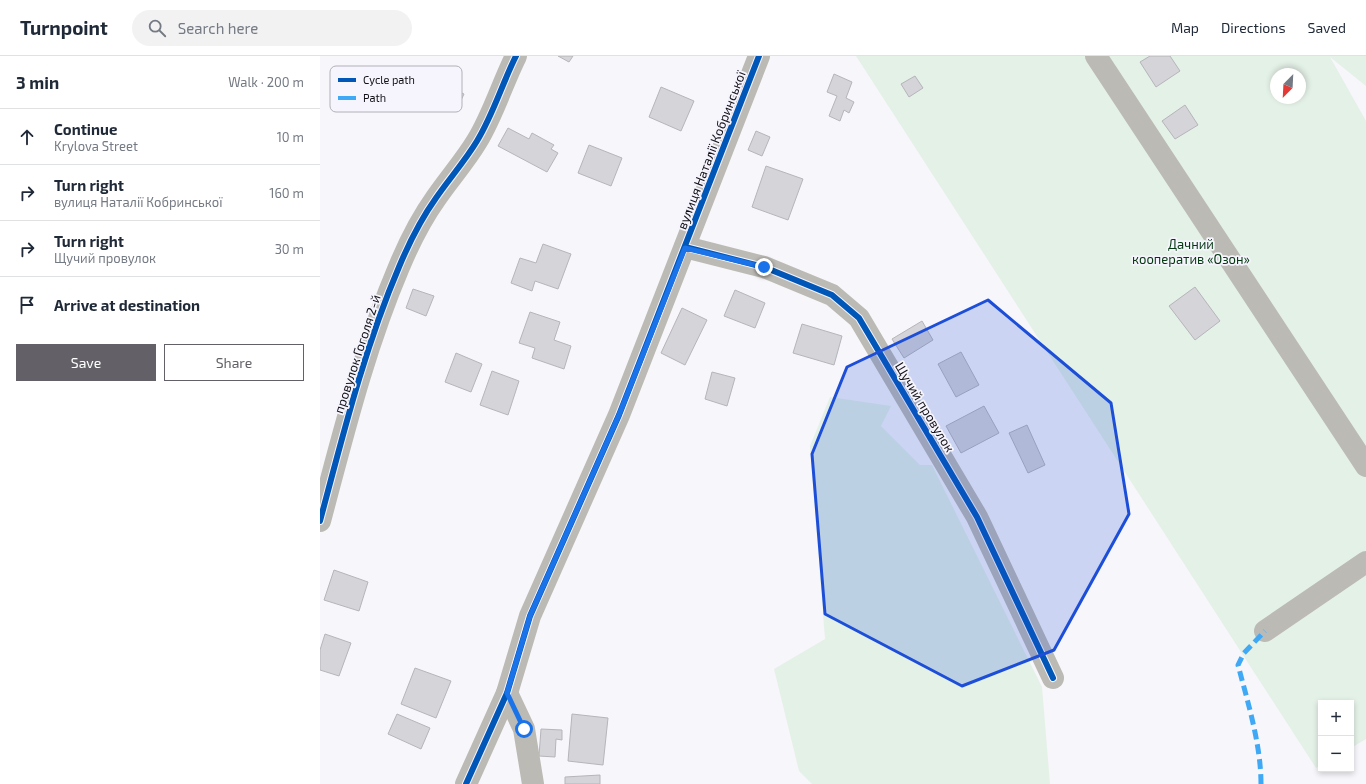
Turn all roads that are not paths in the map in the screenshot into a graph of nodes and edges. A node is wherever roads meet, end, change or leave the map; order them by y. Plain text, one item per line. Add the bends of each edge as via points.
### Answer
1 (516, 56) edge
2 (759, 56) edge
3 (1096, 56) edge
4 (685, 248) junction
5 (1366, 466) edge
6 (320, 521) edge
7 (1366, 562) edge
8 (1265, 630) dead end
9 (1053, 678) dead end
10 (507, 693) junction
11 (466, 784) edge
12 (533, 784) edge

1 - 6 street, провулок Гоголя 2-й via 484,129 417,228 399,267 358,380
2 - 4 street, вулиця Наталії Кобринської
3 - 5 street
4 - 9 street, Щучий провулок via 764,267 832,295 859,318 977,517
4 - 10 street, вулиця Наталії Кобринської via 619,415 530,616
7 - 8 street
10 - 11 street, вулиця Наталії Кобринської
10 - 12 street via 524,729

